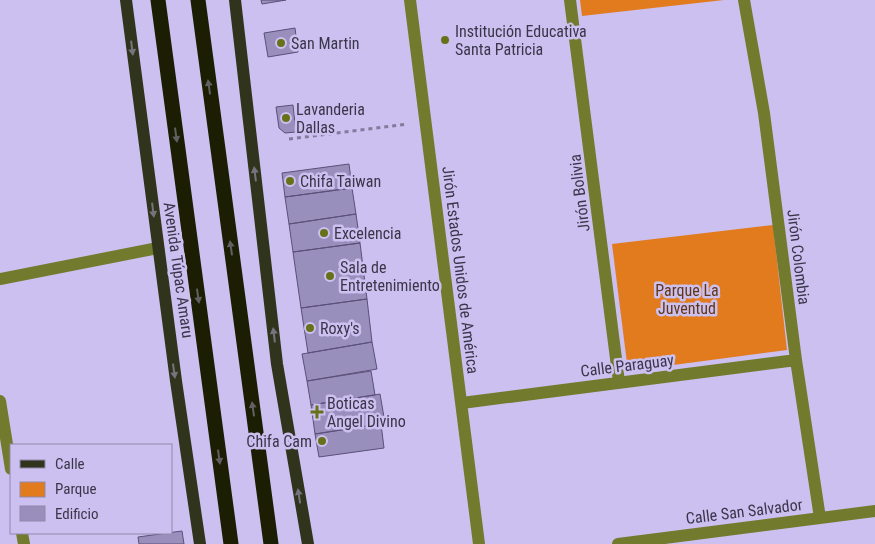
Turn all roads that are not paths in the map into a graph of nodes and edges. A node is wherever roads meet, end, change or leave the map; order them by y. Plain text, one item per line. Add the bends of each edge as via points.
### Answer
1 (126, 0) edge
2 (158, 0) edge
3 (198, 0) edge
4 (235, 0) edge
5 (410, 0) edge
6 (570, 0) edge
7 (744, 0) edge
8 (158, 248) junction
9 (0, 279) edge
10 (796, 360) junction
11 (619, 382) junction
12 (0, 401) edge
13 (462, 403) junction
14 (10, 464) edge
15 (875, 511) edge
16 (820, 518) junction
17 (200, 544) edge
18 (231, 544) edge
19 (271, 544) edge
20 (308, 544) edge
21 (479, 544) edge
22 (618, 544) edge

1 -> 8 main road, Avenida Túpac Amaru
2 -> 18 highway, Avenida Túpac Amaru
19 -> 3 highway
20 -> 4 main road via 277,364
5 - 13 street, Jirón Estados Unidos de América
6 - 11 street, Jirón Bolivia
7 - 10 street, Jirón Colombia via 764,114
8 - 9 street
8 -> 17 main road, Avenida Túpac Amaru
10 - 11 street, Calle Paraguay
10 - 16 street, Jirón Colombia
11 - 13 street, Calle Paraguay
12 - 14 street
13 - 21 street, Jirón Estados Unidos de América
15 - 16 street, Calle San Salvador
16 - 22 street, Calle San Salvador

